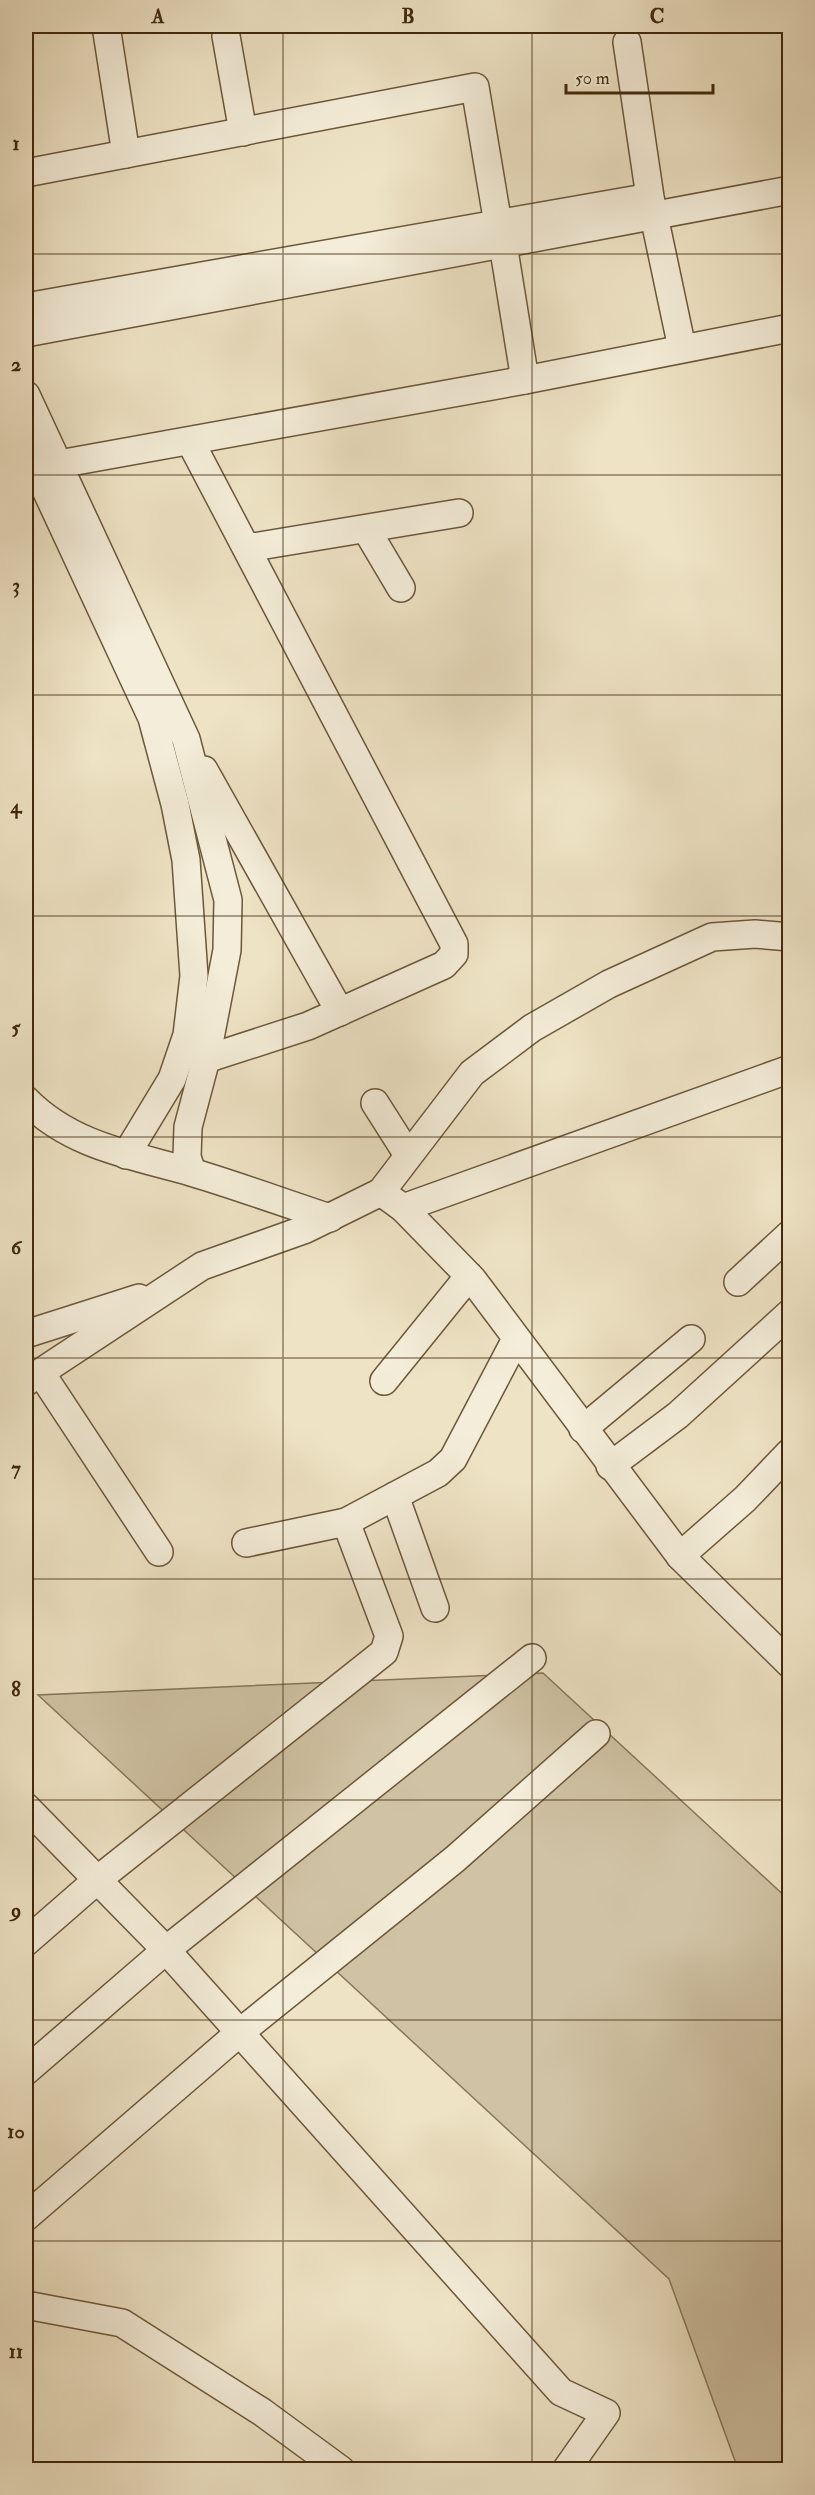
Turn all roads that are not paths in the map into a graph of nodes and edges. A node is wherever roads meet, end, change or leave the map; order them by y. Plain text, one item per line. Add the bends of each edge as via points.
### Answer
1 (106, 26) edge
2 (226, 36) dead end
3 (627, 42) dead end
4 (243, 132) junction
5 (126, 154) junction
6 (789, 172) edge
7 (26, 173) edge
8 (789, 190) edge
9 (652, 206) junction
10 (500, 234) junction
11 (26, 307) edge
12 (789, 328) edge
13 (26, 333) edge
14 (682, 348) junction
15 (525, 380) junction
16 (26, 394) edge
17 (190, 441) junction
18 (26, 447) edge
19 (48, 468) junction
20 (459, 513) dead end
21 (366, 529) junction
22 (247, 548) junction
23 (401, 588) dead end
24 (186, 739) junction
25 (789, 938) edge
26 (340, 1012) junction
27 (206, 1059) junction
28 (789, 1069) edge
29 (26, 1100) edge
30 (375, 1103) dead end
31 (126, 1155) junction
32 (408, 1155) junction
33 (192, 1172) junction
34 (381, 1192) junction
35 (403, 1208) junction
36 (330, 1218) junction
37 (789, 1234) edge
38 (469, 1276) junction
39 (738, 1282) dead end
40 (168, 1289) junction
41 (789, 1313) edge
42 (26, 1334) edge
43 (516, 1338) junction
44 (691, 1339) dead end
45 (33, 1378) edge
46 (384, 1381) dead end
47 (583, 1429) junction
48 (789, 1452) edge
49 (610, 1466) junction
50 (395, 1496) junction
51 (346, 1522) junction
52 (246, 1543) dead end
53 (159, 1552) dead end
54 (680, 1556) junction
55 (435, 1608) dead end
56 (532, 1658) dead end
57 (789, 1664) edge
58 (596, 1734) dead end
59 (26, 1810) edge
60 (96, 1881) junction
61 (26, 1942) edge
62 (166, 1950) junction
63 (238, 2034) junction
64 (26, 2071) edge
65 (26, 2217) edge
66 (26, 2305) edge
67 (341, 2469) edge
68 (568, 2469) edge

1 - 5 street
2 - 4 street
3 - 9 street
4 - 5 street
4 - 10 street via 475,87
5 - 7 street
6 - 9 street
8 - 9 street
9 - 10 street
9 - 14 street
10 - 11 street
10 - 13 street
10 - 15 street
12 - 14 street
14 - 15 street
15 - 17 street
16 - 19 street
17 - 19 street
17 - 22 street
18 - 19 street
19 - 24 street
19 - 31 street via 152,718 186,860 194,976 188,1035 172,1079
20 - 21 street
21 - 22 street
21 - 23 street
22 - 26 street via 454,944 454,954 444,965
24 - 26 street
24 - 27 street via 228,900 227,950
25 - 32 street via 755,934 712,937 609,984 532,1028 472,1073
26 - 27 street
27 - 33 street via 188,1127 187,1157
28 - 35 street
29 - 31 street via 58,1126 91,1144
30 - 32 street
31 - 33 street
32 - 34 street
33 - 36 street
34 - 35 street
34 - 36 street
35 - 38 street
36 - 40 street via 202,1266
37 - 39 street
38 - 43 street
38 - 46 street
40 - 42 street
40 - 45 street
41 - 49 street via 678,1415
43 - 47 street
43 - 50 street via 453,1459 438,1473
44 - 47 street
45 - 53 street
47 - 49 street
48 - 54 street via 745,1499
49 - 54 street
50 - 51 street
50 - 55 street
51 - 52 street
51 - 60 street via 389,1636 384,1652
54 - 57 street
56 - 62 street
58 - 63 street via 455,1859
59 - 60 street
60 - 61 street
60 - 62 street
62 - 63 street
62 - 64 street
63 - 65 street
63 - 68 street via 561,2391 606,2414
66 - 67 street via 123,2323 262,2412

